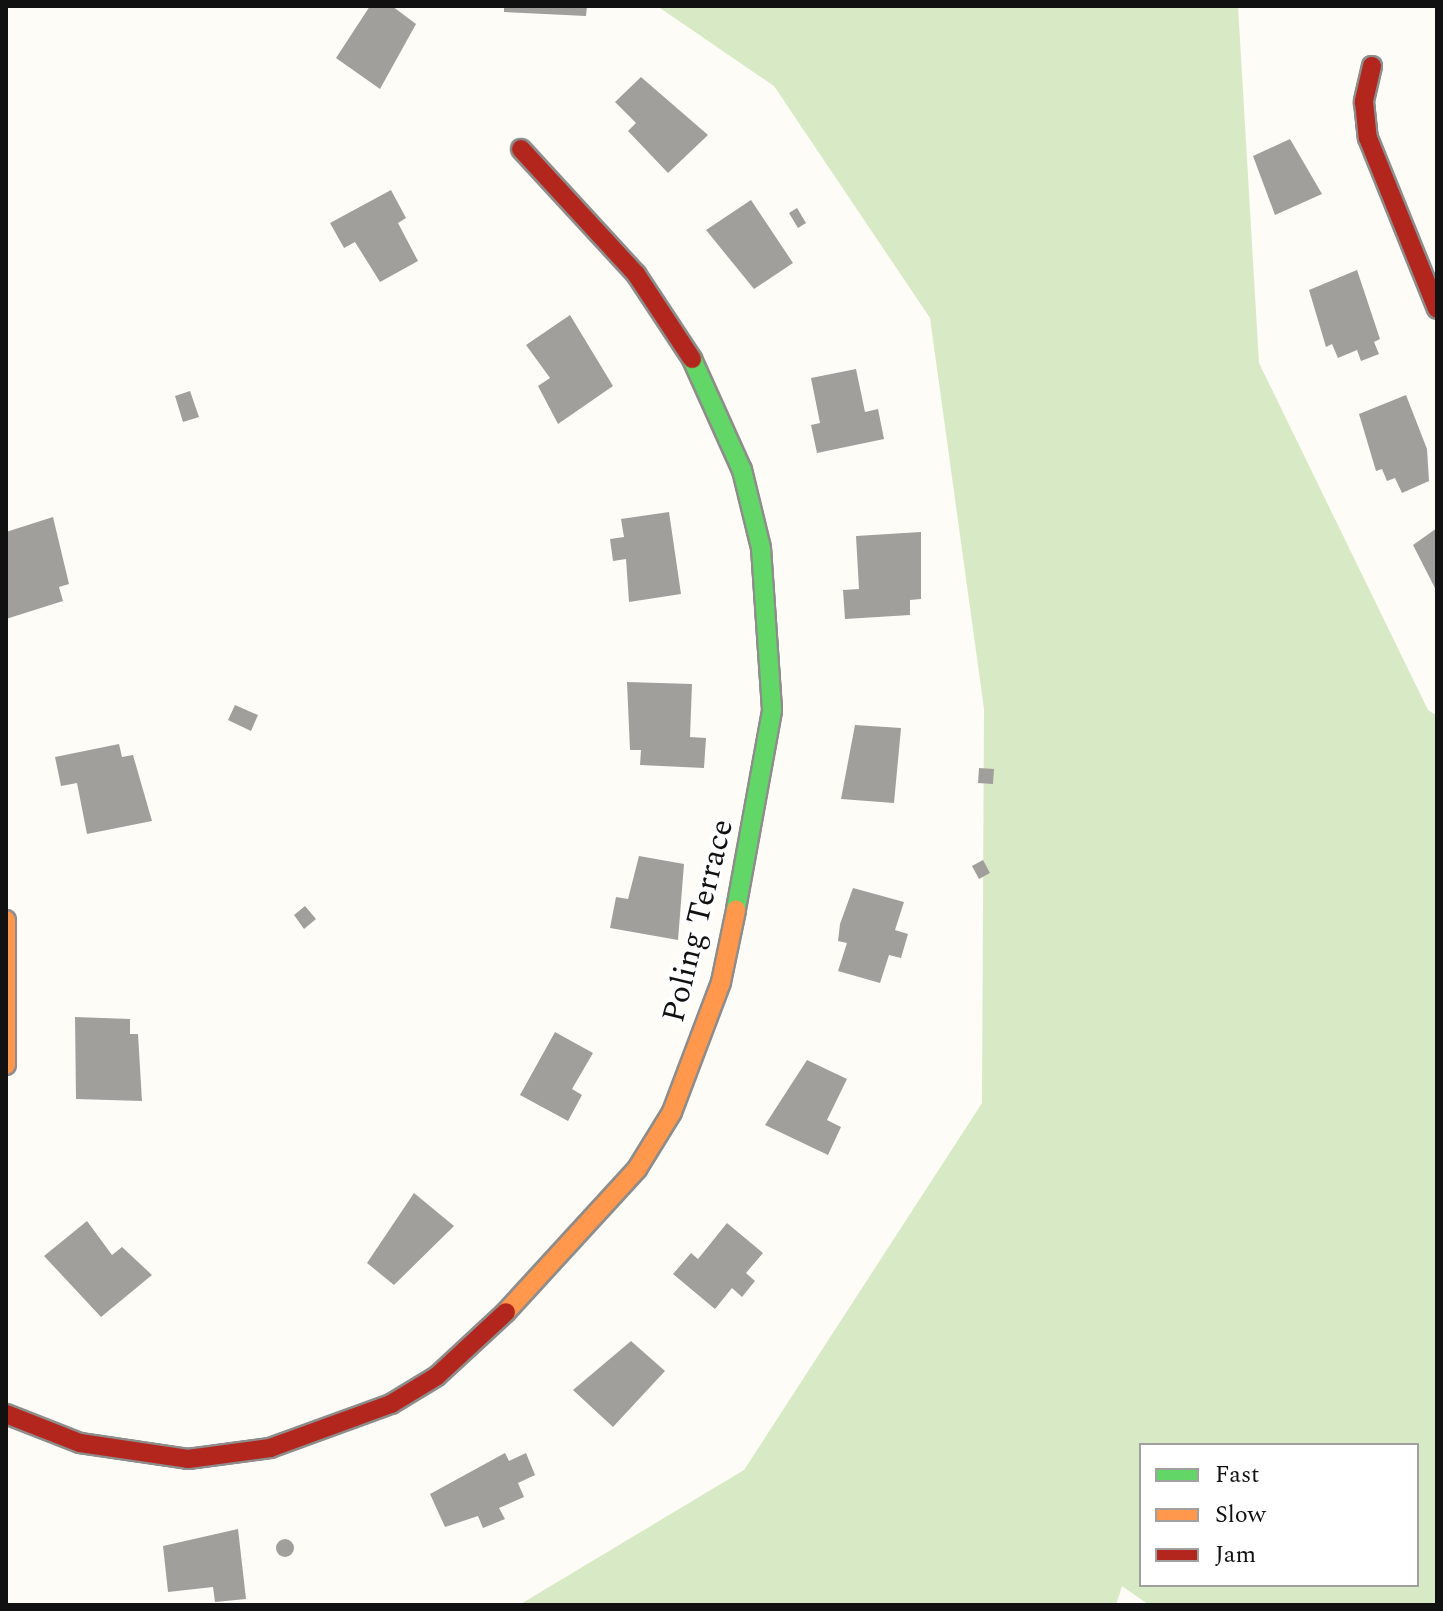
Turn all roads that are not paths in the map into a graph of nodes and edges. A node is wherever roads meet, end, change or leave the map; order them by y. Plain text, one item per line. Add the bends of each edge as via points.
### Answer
1 (1372, 66) dead end
2 (521, 149) dead end
3 (1437, 309) edge
4 (6, 920) edge
5 (6, 1065) edge
6 (6, 1414) edge

1 - 3 street via 1364,102 1368,138
2 - 6 street, Poling Terrace via 636,274 692,359 742,470 761,548 772,711 732,936 696,1053 637,1169 486,1333 391,1404 270,1448 188,1459 80,1443
4 - 5 street

